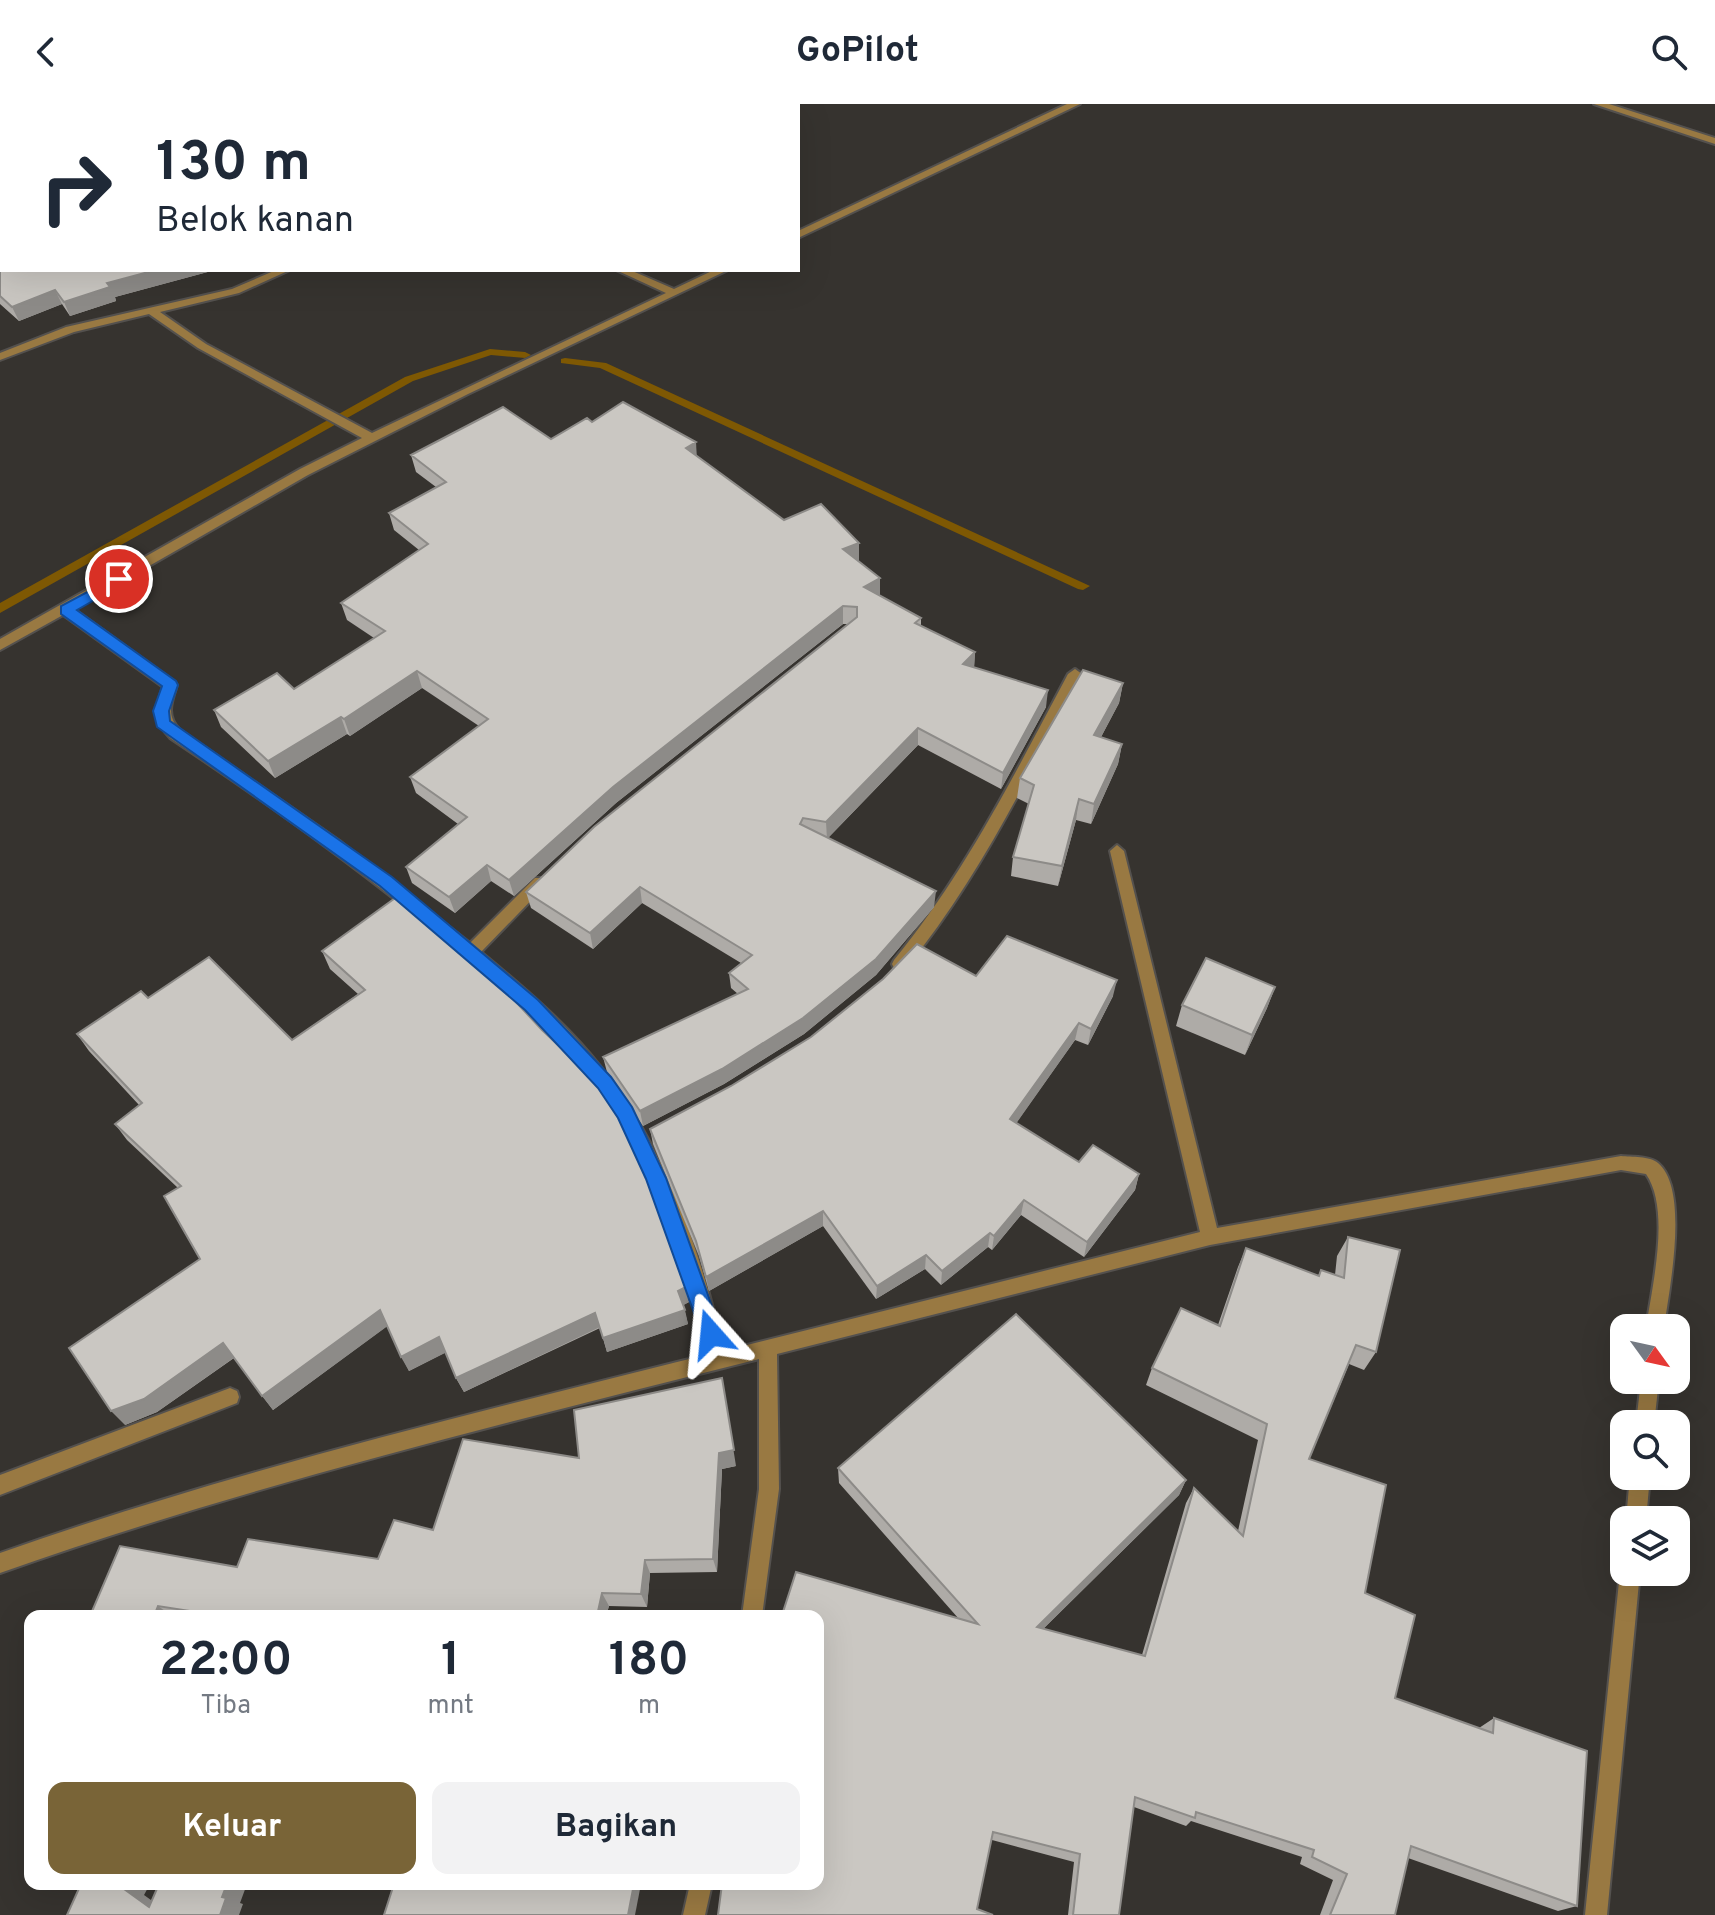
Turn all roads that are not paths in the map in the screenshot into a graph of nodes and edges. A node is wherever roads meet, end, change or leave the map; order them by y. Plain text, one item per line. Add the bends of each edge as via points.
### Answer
1 (1075, 104) edge
2 (1599, 104) edge
3 (1715, 141) edge
4 (800, 234) edge
5 (280, 272) edge
6 (626, 272) edge
7 (719, 272) edge
8 (675, 293) junction
9 (152, 311) junction
10 (0, 357) edge
11 (371, 438) junction
12 (66, 610) junction
13 (0, 645) edge
14 (1075, 674) dead end
15 (1117, 851) dead end
16 (551, 871) edge
17 (471, 952) junction
18 (884, 980) edge
19 (1210, 1237) junction
20 (1656, 1314) edge
21 (768, 1351) junction
22 (716, 1363) junction
23 (230, 1397) dead end
24 (0, 1485) edge
25 (0, 1563) edge
26 (1629, 1586) edge
27 (753, 1610) edge
28 (700, 1890) edge
29 (694, 1915) edge
30 (1596, 1915) edge

1 - 4 street
2 - 3 street
5 - 9 street via 235,291
6 - 8 street
7 - 8 street
8 - 11 street
9 - 10 street via 70,329
9 - 11 street via 202,346
11 - 12 street
12 - 13 street
12 - 17 street via 170,685 161,711 163,723 175,734 386,881
14 - 18 street via 963,882 934,925
15 - 19 street
16 - 17 street
17 - 22 street via 575,1049 645,1136
19 - 20 street via 1640,1163 1661,1178 1666,1199
19 - 21 street
21 - 22 street
21 - 27 street via 769,1489
22 - 25 street via 343,1455 116,1522
23 - 24 street
26 - 30 street
28 - 29 street

